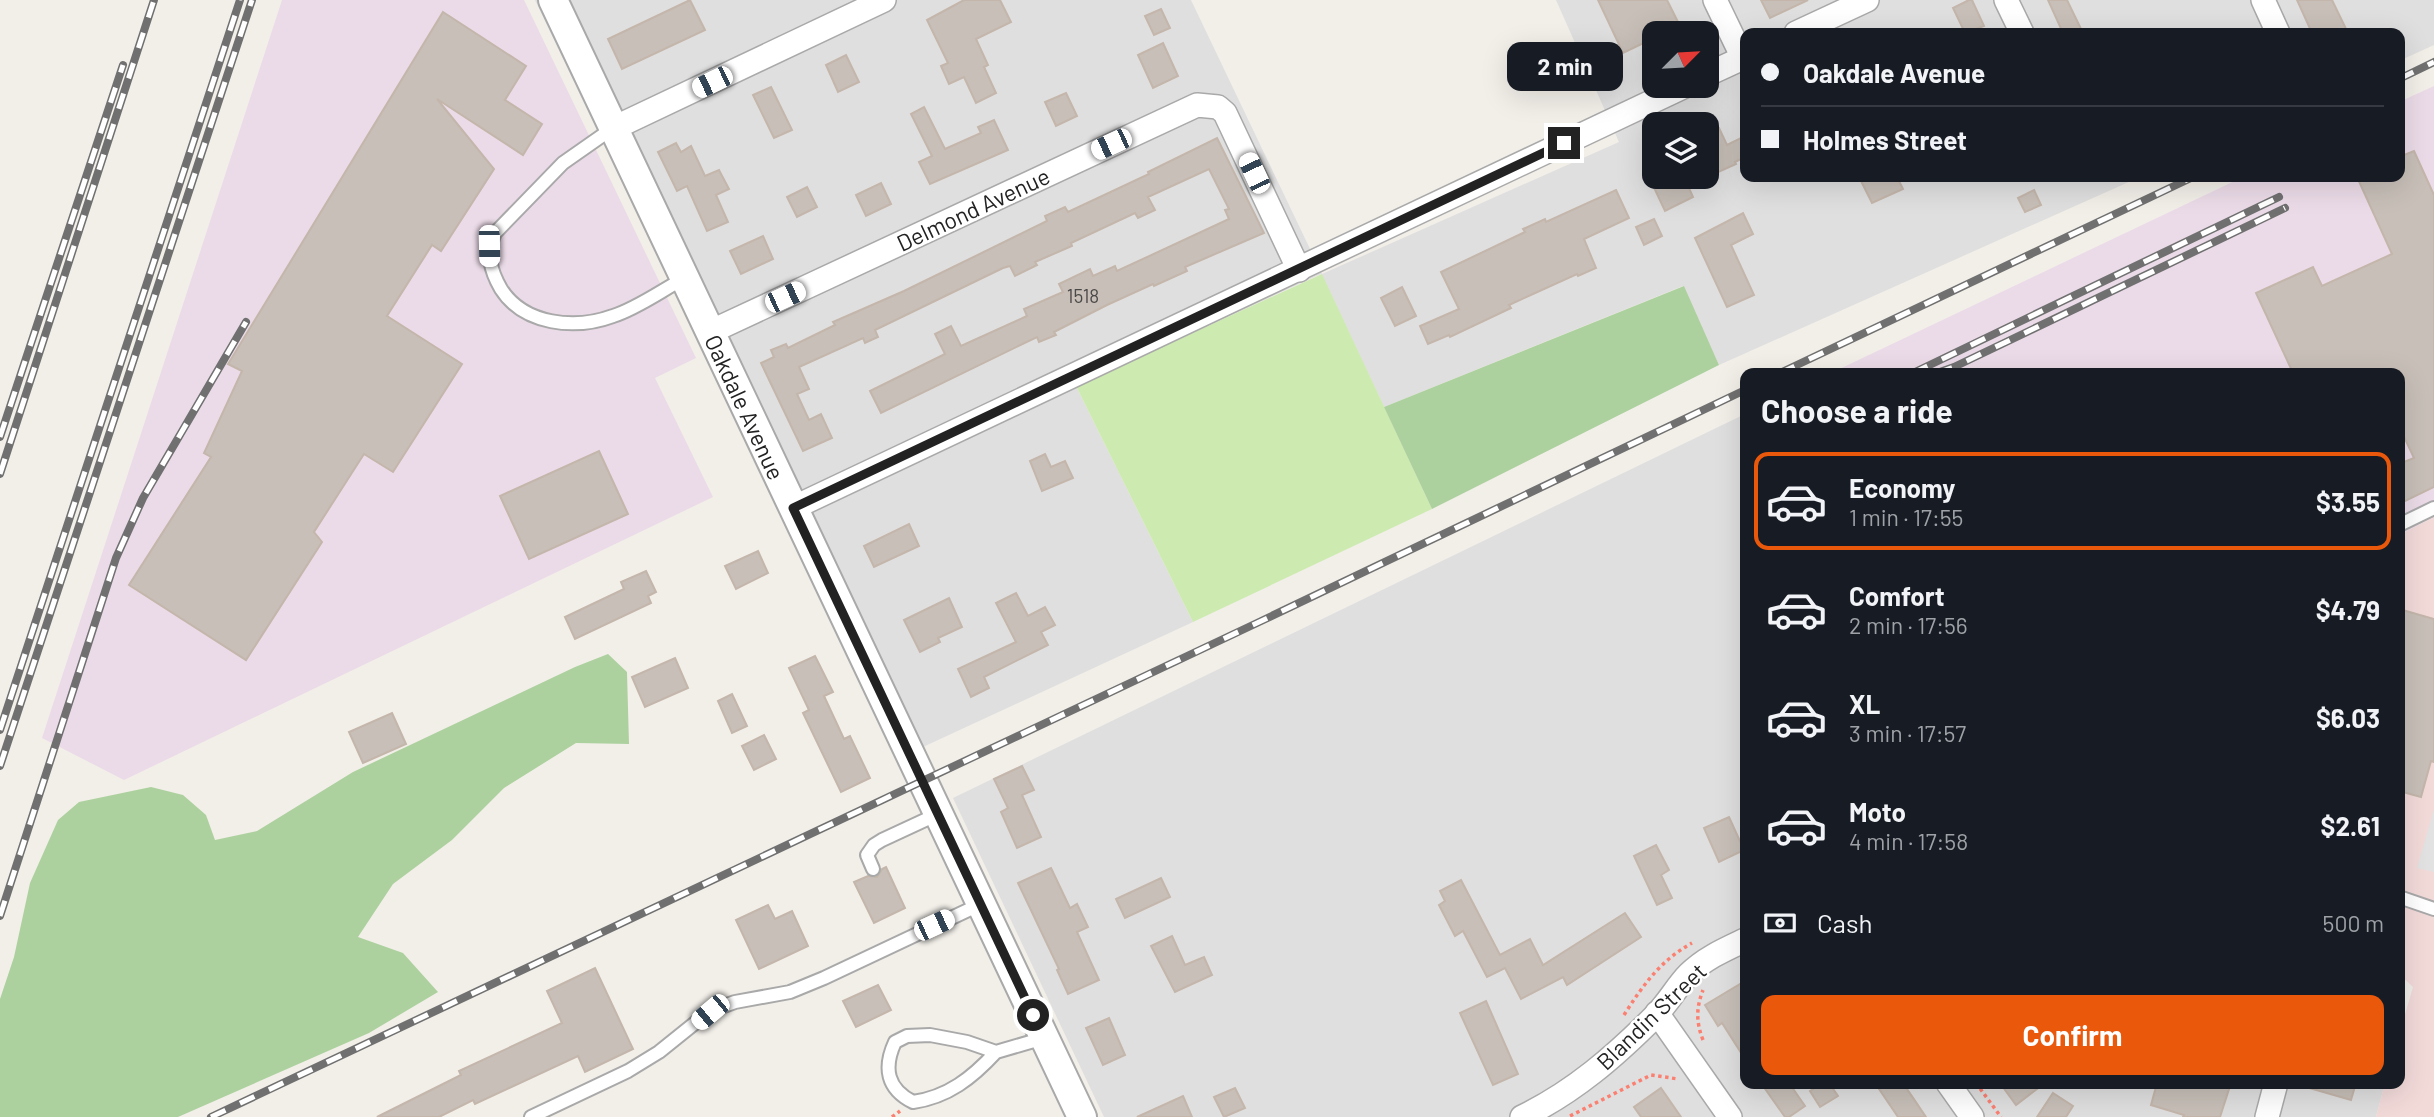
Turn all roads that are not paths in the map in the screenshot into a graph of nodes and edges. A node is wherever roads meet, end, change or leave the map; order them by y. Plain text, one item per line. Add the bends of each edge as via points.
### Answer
1 (553, 0) edge
2 (884, 0) edge
3 (1715, 0) edge
4 (2006, 0) edge
5 (2263, 0) edge
6 (1862, 1) edge
7 (1806, 28) edge
8 (2020, 28) edge
9 (2276, 28) edge
10 (1740, 50) edge
11 (1740, 60) edge
12 (1719, 69) edge
13 (1660, 98) edge
14 (614, 128) junction
15 (1299, 270) junction
16 (685, 278) junction
17 (710, 332) junction
18 (793, 508) junction
19 (2434, 508) edge
20 (2405, 522) edge
21 (938, 814) junction
22 (873, 869) dead end
23 (2405, 899) edge
24 (981, 904) junction
25 (2434, 909) edge
26 (1740, 942) edge
27 (1657, 1013) junction
28 (1044, 1038) junction
29 (996, 1052) junction
30 (1952, 1089) edge
31 (2274, 1089) edge
32 (531, 1117) edge
33 (1082, 1117) edge
34 (1522, 1117) edge
35 (1730, 1117) edge
36 (1972, 1117) edge
37 (2267, 1117) edge

1 - 14 street, Oakdale Avenue
2 - 14 street
3 - 10 street
4 - 8 street
5 - 9 street
6 - 7 street
11 - 12 street
13 - 15 street
14 - 16 street, Oakdale Avenue
14 - 16 lane via 563,163 495,233 489,246 495,279 521,310 555,322 576,323 615,316
15 - 17 street, Delmond Avenue via 1225,113 1219,107 1197,106
15 - 18 street
16 - 17 street, Oakdale Avenue
17 - 18 street, Oakdale Avenue
18 - 21 street, Oakdale Avenue
19 - 20 lane
21 - 22 lane via 874,845 867,855
21 - 24 street, Oakdale Avenue
23 - 25 lane
24 - 28 street, Oakdale Avenue
24 - 32 lane via 790,992 735,1002 710,1012 628,1071
26 - 27 street, Blandin Street via 1689,974
27 - 34 street, Blandin Street via 1594,1073 1562,1097
27 - 35 street
28 - 29 lane
28 - 33 street, Oakdale Avenue
29 - 29 lane via 930,1035 907,1036 895,1042 887,1065 896,1091 913,1102 948,1093
30 - 36 street
31 - 37 street

